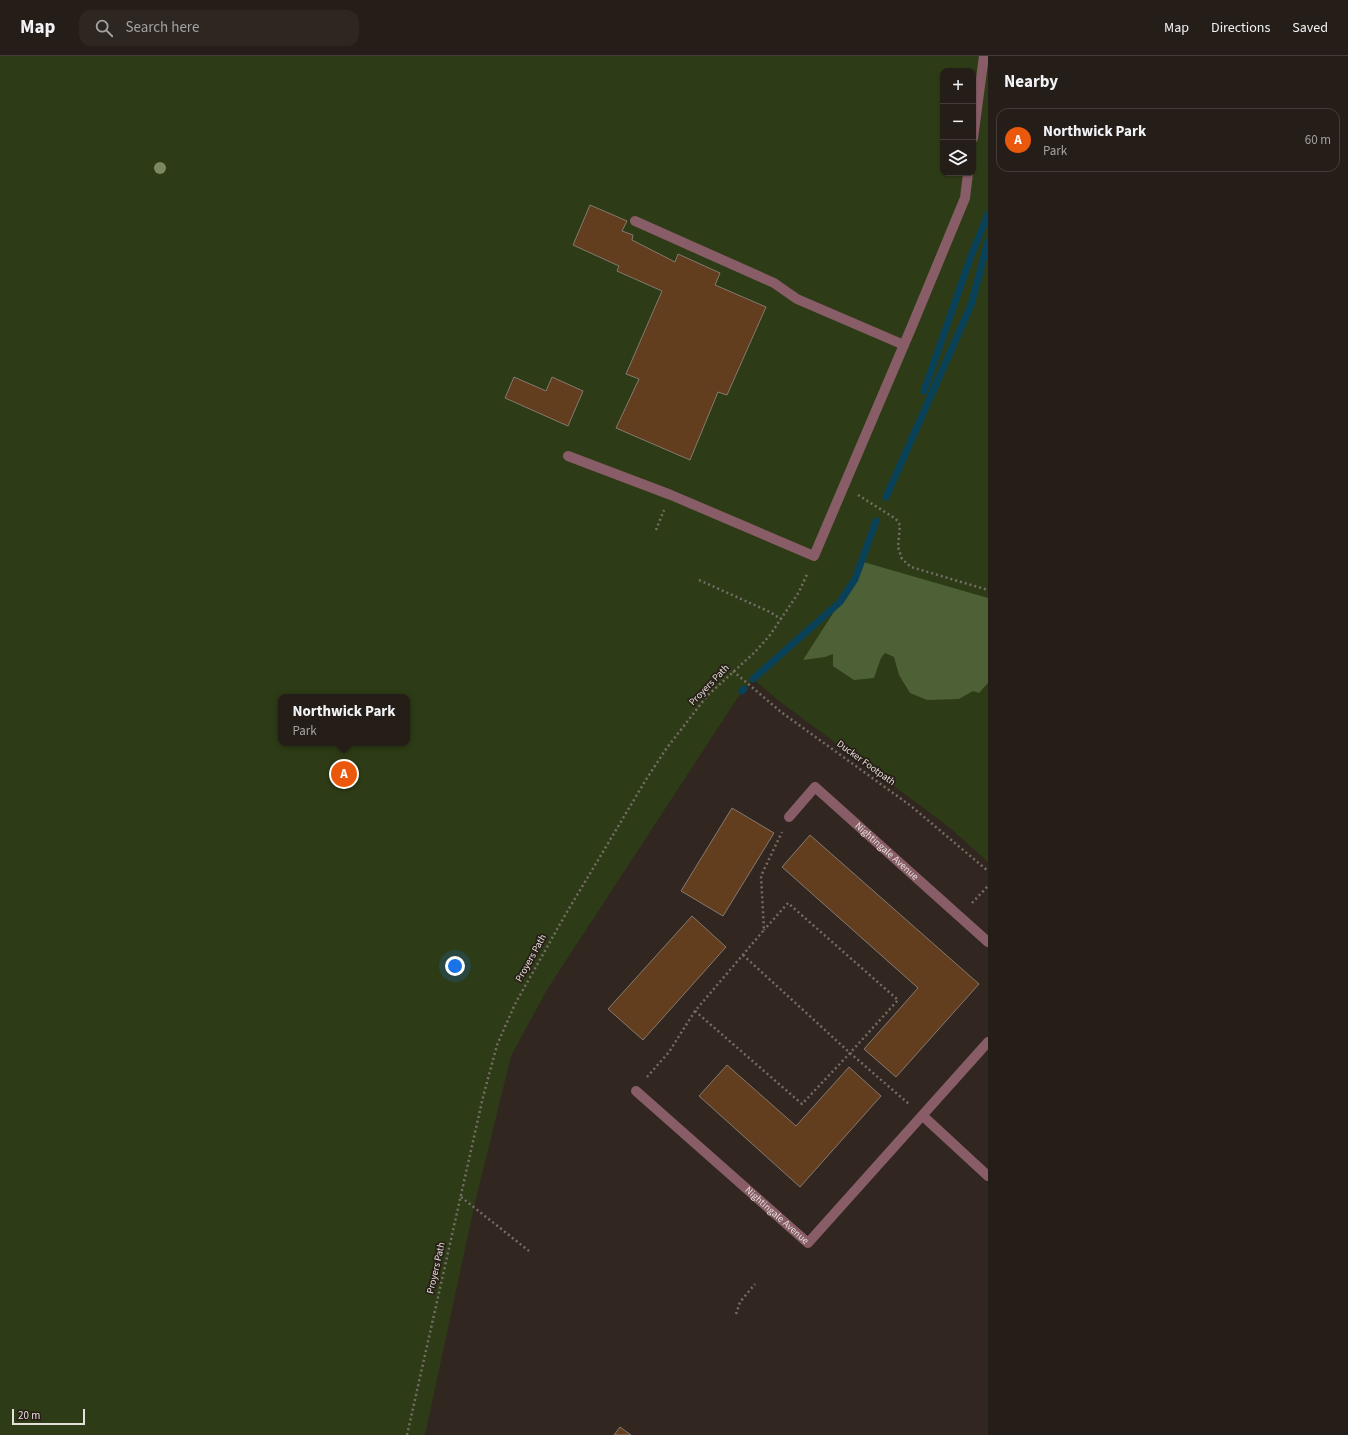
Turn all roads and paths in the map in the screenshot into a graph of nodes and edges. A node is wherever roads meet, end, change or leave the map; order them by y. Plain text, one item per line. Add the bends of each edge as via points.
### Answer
1 (984, 56) edge
2 (976, 116) edge
3 (968, 176) edge
4 (635, 221) dead end
5 (904, 345) junction
6 (568, 456) dead end
7 (844, 488) junction
8 (814, 556) junction
9 (700, 580) dead end
10 (988, 590) edge
11 (781, 619) junction
12 (733, 671) junction
13 (789, 817) joint
14 (988, 871) edge
15 (988, 886) edge
16 (959, 916) junction
17 (764, 930) junction
18 (988, 942) edge
19 (743, 955) junction
20 (695, 1011) junction
21 (988, 1042) edge
22 (850, 1053) junction
23 (636, 1091) joint
24 (923, 1116) junction
25 (988, 1176) edge
26 (461, 1197) junction
27 (529, 1251) dead end
28 (755, 1284) dead end
29 (736, 1314) dead end
30 (407, 1435) edge

1 - 2 street
3 - 5 street via 965,198
4 - 5 street via 774,283 797,298
5 - 7 street
6 - 8 street via 671,495
7 - 8 street
7 - 10 path via 896,519 900,525 898,546 902,559 911,566
8 - 11 path, Proyers Path via 800,592
9 - 11 path
11 - 12 path, Proyers Path via 755,652
12 - 14 path, Ducker Footpath via 781,712 911,806
12 - 26 path, Proyers Path via 707,696 666,749 538,961 515,1004 497,1045
13 - 16 street, Nightingale Avenue via 815,787
13 - 17 path via 761,876
15 - 16 path
16 - 18 street, Nightingale Avenue
17 - 19 path
17 - 22 path via 788,903 898,1000
19 - 20 path
19 - 22 path
20 - 22 path via 802,1104
20 - 23 path via 669,1052
21 - 24 street, Nightingale Avenue
22 - 24 path
23 - 24 street, Nightingale Avenue via 808,1243
24 - 25 street
26 - 27 path
26 - 30 path, Proyers Path
28 - 29 path via 740,1302

